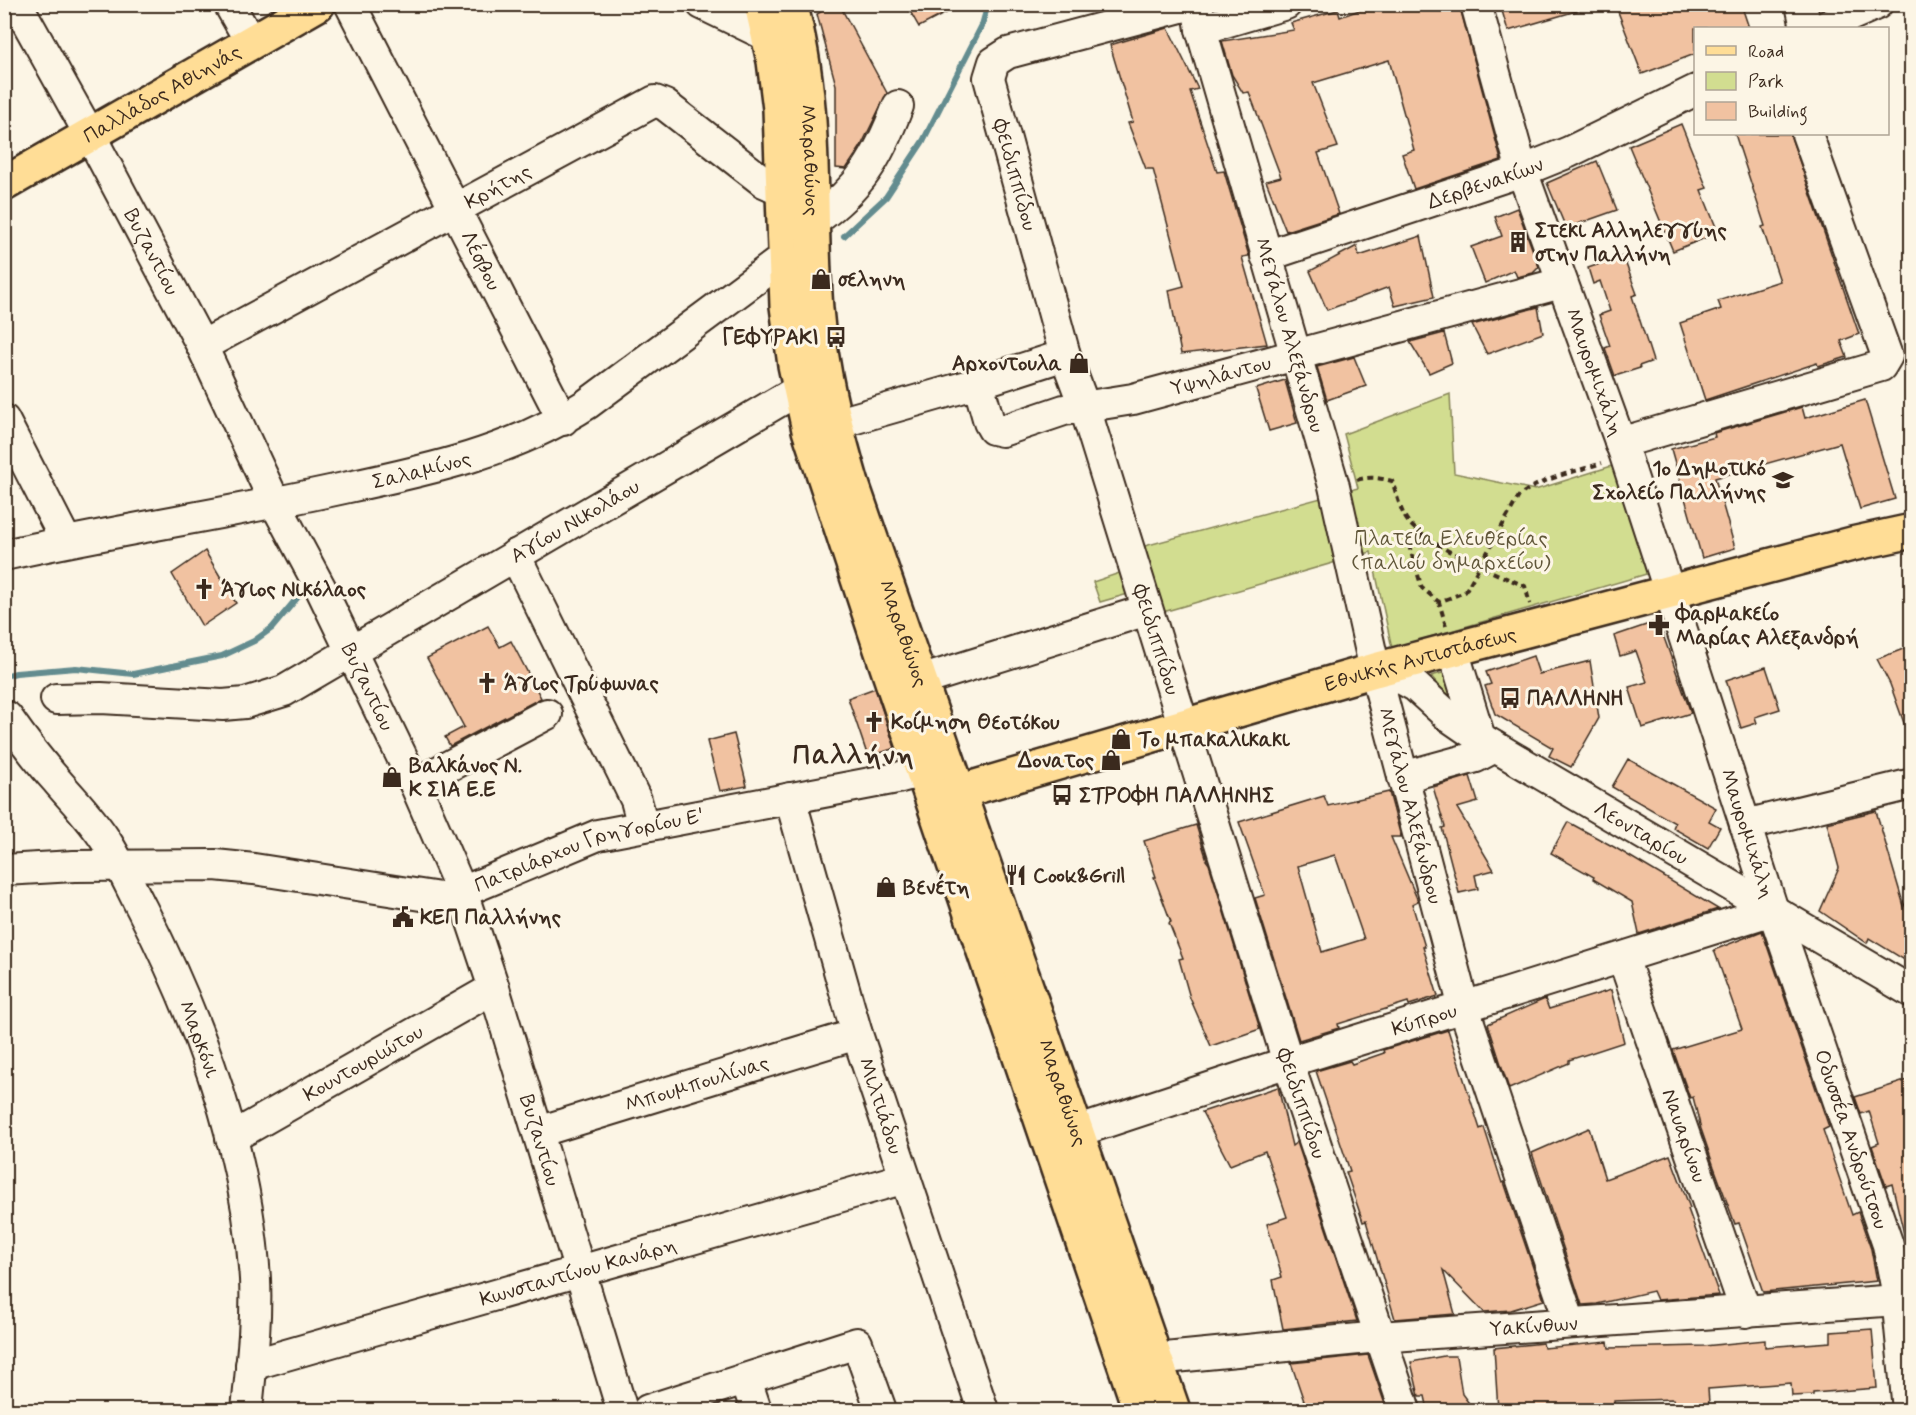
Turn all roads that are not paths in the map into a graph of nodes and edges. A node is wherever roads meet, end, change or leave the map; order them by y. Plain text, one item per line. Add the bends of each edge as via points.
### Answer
1 (17, 4) edge
2 (229, 4) edge
3 (318, 4) edge
4 (350, 4) edge
5 (702, 4) edge
6 (761, 4) edge
7 (790, 4) edge
8 (1286, 4) edge
9 (1476, 4) edge
10 (1801, 4) edge
11 (1877, 4) edge
12 (1197, 12) edge
13 (1806, 27) edge
14 (1824, 27) edge
15 (770, 37) junction
16 (251, 43) junction
17 (1694, 90) edge
18 (898, 106) dead end
19 (90, 135) junction
20 (1807, 135) edge
21 (1522, 171) junction
22 (4, 184) edge
23 (784, 190) junction
24 (455, 208) junction
25 (814, 221) junction
26 (1266, 256) junction
27 (784, 258) junction
28 (1561, 283) junction
29 (202, 346) junction
30 (1065, 355) junction
31 (1296, 356) junction
32 (978, 383) junction
33 (800, 389) junction
34 (1084, 408) junction
35 (4, 420) edge
36 (562, 420) junction
37 (835, 424) junction
38 (1622, 449) junction
39 (276, 503) junction
40 (1911, 531) edge
41 (66, 541) junction
42 (4, 555) edge
43 (515, 555) junction
44 (1670, 593) junction
45 (1147, 610) junction
46 (1453, 650) junction
47 (351, 652) junction
48 (1375, 670) junction
49 (920, 681) junction
50 (56, 699) dead end
51 (547, 714) dead end
52 (7, 717) dead end
53 (1184, 725) junction
54 (1488, 742) junction
55 (1403, 777) junction
56 (941, 782) junction
57 (415, 784) junction
58 (1911, 784) edge
59 (790, 798) junction
60 (1745, 825) junction
61 (643, 826) junction
62 (120, 865) junction
63 (4, 870) edge
64 (462, 892) junction
65 (1773, 910) junction
66 (1793, 936) junction
67 (1623, 958) junction
68 (494, 988) junction
69 (1911, 992) edge
70 (1464, 1008) junction
71 (857, 1034) junction
72 (1288, 1062) junction
73 (538, 1132) junction
74 (1076, 1132) junction
75 (231, 1138) junction
76 (905, 1178) junction
77 (580, 1271) junction
78 (1905, 1299) edge
79 (1746, 1312) junction
80 (1570, 1323) junction
81 (1379, 1337) junction
82 (1155, 1359) junction
83 (251, 1365) junction
84 (746, 1380) junction
85 (247, 1410) edge
86 (622, 1410) edge
87 (648, 1410) edge
88 (756, 1410) edge
89 (881, 1410) edge
90 (983, 1410) edge
91 (1140, 1410) edge
92 (1173, 1410) edge
93 (1404, 1410) edge
94 (1908, 1410) edge

1 - 19 street, Βυζαντίου
2 - 16 street
3 - 16 main road, Παλλάδος Αθιηνάς
4 - 24 street, Λέσβου
5 - 15 street
6 - 15 main road, Μαραθώνος
7 - 25 main road, Μαραθώνος via 808,92
8 - 12 street, Φειδιππίδου
9 - 21 street, Μαυρομιχάλη
10 - 13 street
11 - 14 street
12 - 26 street, Μεγάλου Αλεξάνδρου
12 - 30 street, Φειδιππίδου via 1008,53 994,62 989,78
15 - 23 main road, Μαραθώνος via 780,109
16 - 19 main road, Παλλάδος Αθιηνάς
17 - 21 street, Δερβενακίων
18 - 25 street via 867,172
19 - 22 main road, Παλλάδος Αθιηνάς
19 - 29 street, Βυζαντίου
20 - 38 street via 1887,356 1881,366
21 - 26 street, Δερβενακίων
21 - 28 street, Μαυρομιχάλη
23 - 24 street, Κρήτης via 764,182 655,101
23 - 27 main road, Μαραθώνος
24 - 29 street, Κρήτης
24 - 36 street, Λέσβου
25 - 37 main road, Μαραθώνος via 819,339
26 - 31 street, Μεγάλου Αλεξάνδρου
27 - 33 main road, Μαραθώνος
27 - 36 street, Σαλαμίνος
28 - 31 street, Υψηλάντου
28 - 38 street, Μαυρομιχάλη
29 - 39 street, Βυζαντίου
30 - 32 street
30 - 34 street, Φειδιππίδου
31 - 34 street, Υψηλάντου
31 - 48 street, Μεγάλου Αλεξάνδρου via 1334,486
32 - 34 street, Υψηλάντου via 993,429
32 - 37 street
33 - 43 street, Αγίου Νικολάου
33 - 56 main road, Μαραθώνος via 816,456
34 - 45 street, Φειδιππίδου
35 - 41 street
36 - 39 street, Σαλαμίνος via 436,468
37 - 49 main road, Μαραθώνος
38 - 44 street, Μαυρομιχάλη
39 - 41 street, Σαλαμίνος
39 - 47 street, Βυζαντίου
40 - 44 main road, Εθνικής Αντιστάσεως
41 - 42 street, Σαλαμίνος
43 - 47 street, Αγίου Νικολάου
43 - 61 street via 636,800
44 - 46 main road, Εθνικής Αντιστάσεως
44 - 60 street, Μαυρομιχάλη
45 - 49 street
45 - 53 street, Φειδιππίδου
46 - 48 main road, Εθνικής Αντιστάσεως
46 - 54 street
47 - 50 street, Αγίου Νικολάου via 284,691 245,703
47 - 57 street, Βυζαντίου
48 - 53 main road, Εθνικής Αντιστάσεως
48 - 54 street, Λεονταρίου via 1415,686 1448,716
48 - 55 street, Μεγάλου Αλεξάνδρου
49 - 56 main road, Μαραθώνος
51 - 57 street
52 - 62 street, Μαρκόνι via 94,825
53 - 56 main road, Εθνικής Αντιστάσεως
53 - 72 street, Φειδιππίδου
54 - 55 street via 1476,757
54 - 65 street, Λεονταρίου
55 - 70 street, Μεγάλου Αλεξάνδρου
56 - 59 street, Πατριάρχου Γρηγορίου Ε'
56 - 74 main road, Μαραθώνος
56 - 91 main road, Μαραθώνος
57 - 64 street, Βυζαντίου
58 - 60 street
59 - 61 street, Πατριάρχου Γρηγορίου Ε'
59 - 71 street, Μιλτιάδου
60 - 65 street, Μαυρομιχάλη
61 - 64 street, Πατριάρχου Γρηγορίου Ε' via 588,839
62 - 63 street, Πατριάρχου Γρηγορίου Ε'
62 - 64 street, Πατριάρχου Γρηγορίου Ε' via 233,866 428,897
62 - 75 street, Μαρκόνι via 188,1008
64 - 68 street, Βυζαντίου
65 - 66 street, Οδυσσέα Ανδρούτσου
65 - 67 street, Κύπρου
66 - 69 street
66 - 78 street, Οδυσσέα Ανδρούτσου
67 - 70 street, Κύπρου
67 - 79 street, Ναυαρίνου
68 - 73 street, Βυζαντίου
68 - 75 street, Κουντουριώτου
70 - 72 street, Κύπρου
70 - 80 street, Μεγάλου Αλεξάνδρου
71 - 73 street, Μπουμπουλίνας
71 - 76 street, Μιλτιάδου
72 - 74 street, Κύπρου
72 - 81 street, Φειδιππίδου
73 - 77 street, Βυζαντίου
74 - 82 main road, Μαραθώνος
75 - 83 street, Μαρκόνι via 253,1265
76 - 77 street, Κωνσταντίνου Κανάρη
76 - 90 street, Μιλτιάδου
77 - 83 street, Κωνσταντίνου Κανάρη
77 - 86 street, Βυζαντίου
78 - 79 street, Υακίνθων
78 - 94 street, Οδυσσέα Ανδρούτσου
79 - 80 street, Υακίνθων
80 - 81 street, Υακίνθων
81 - 82 street, Υακίνθων
81 - 93 street, Φειδιππίδου
82 - 92 main road, Μαραθώνος
83 - 85 street, Μαρκόνι
84 - 87 street
84 - 88 street
84 - 89 street via 857,1343

